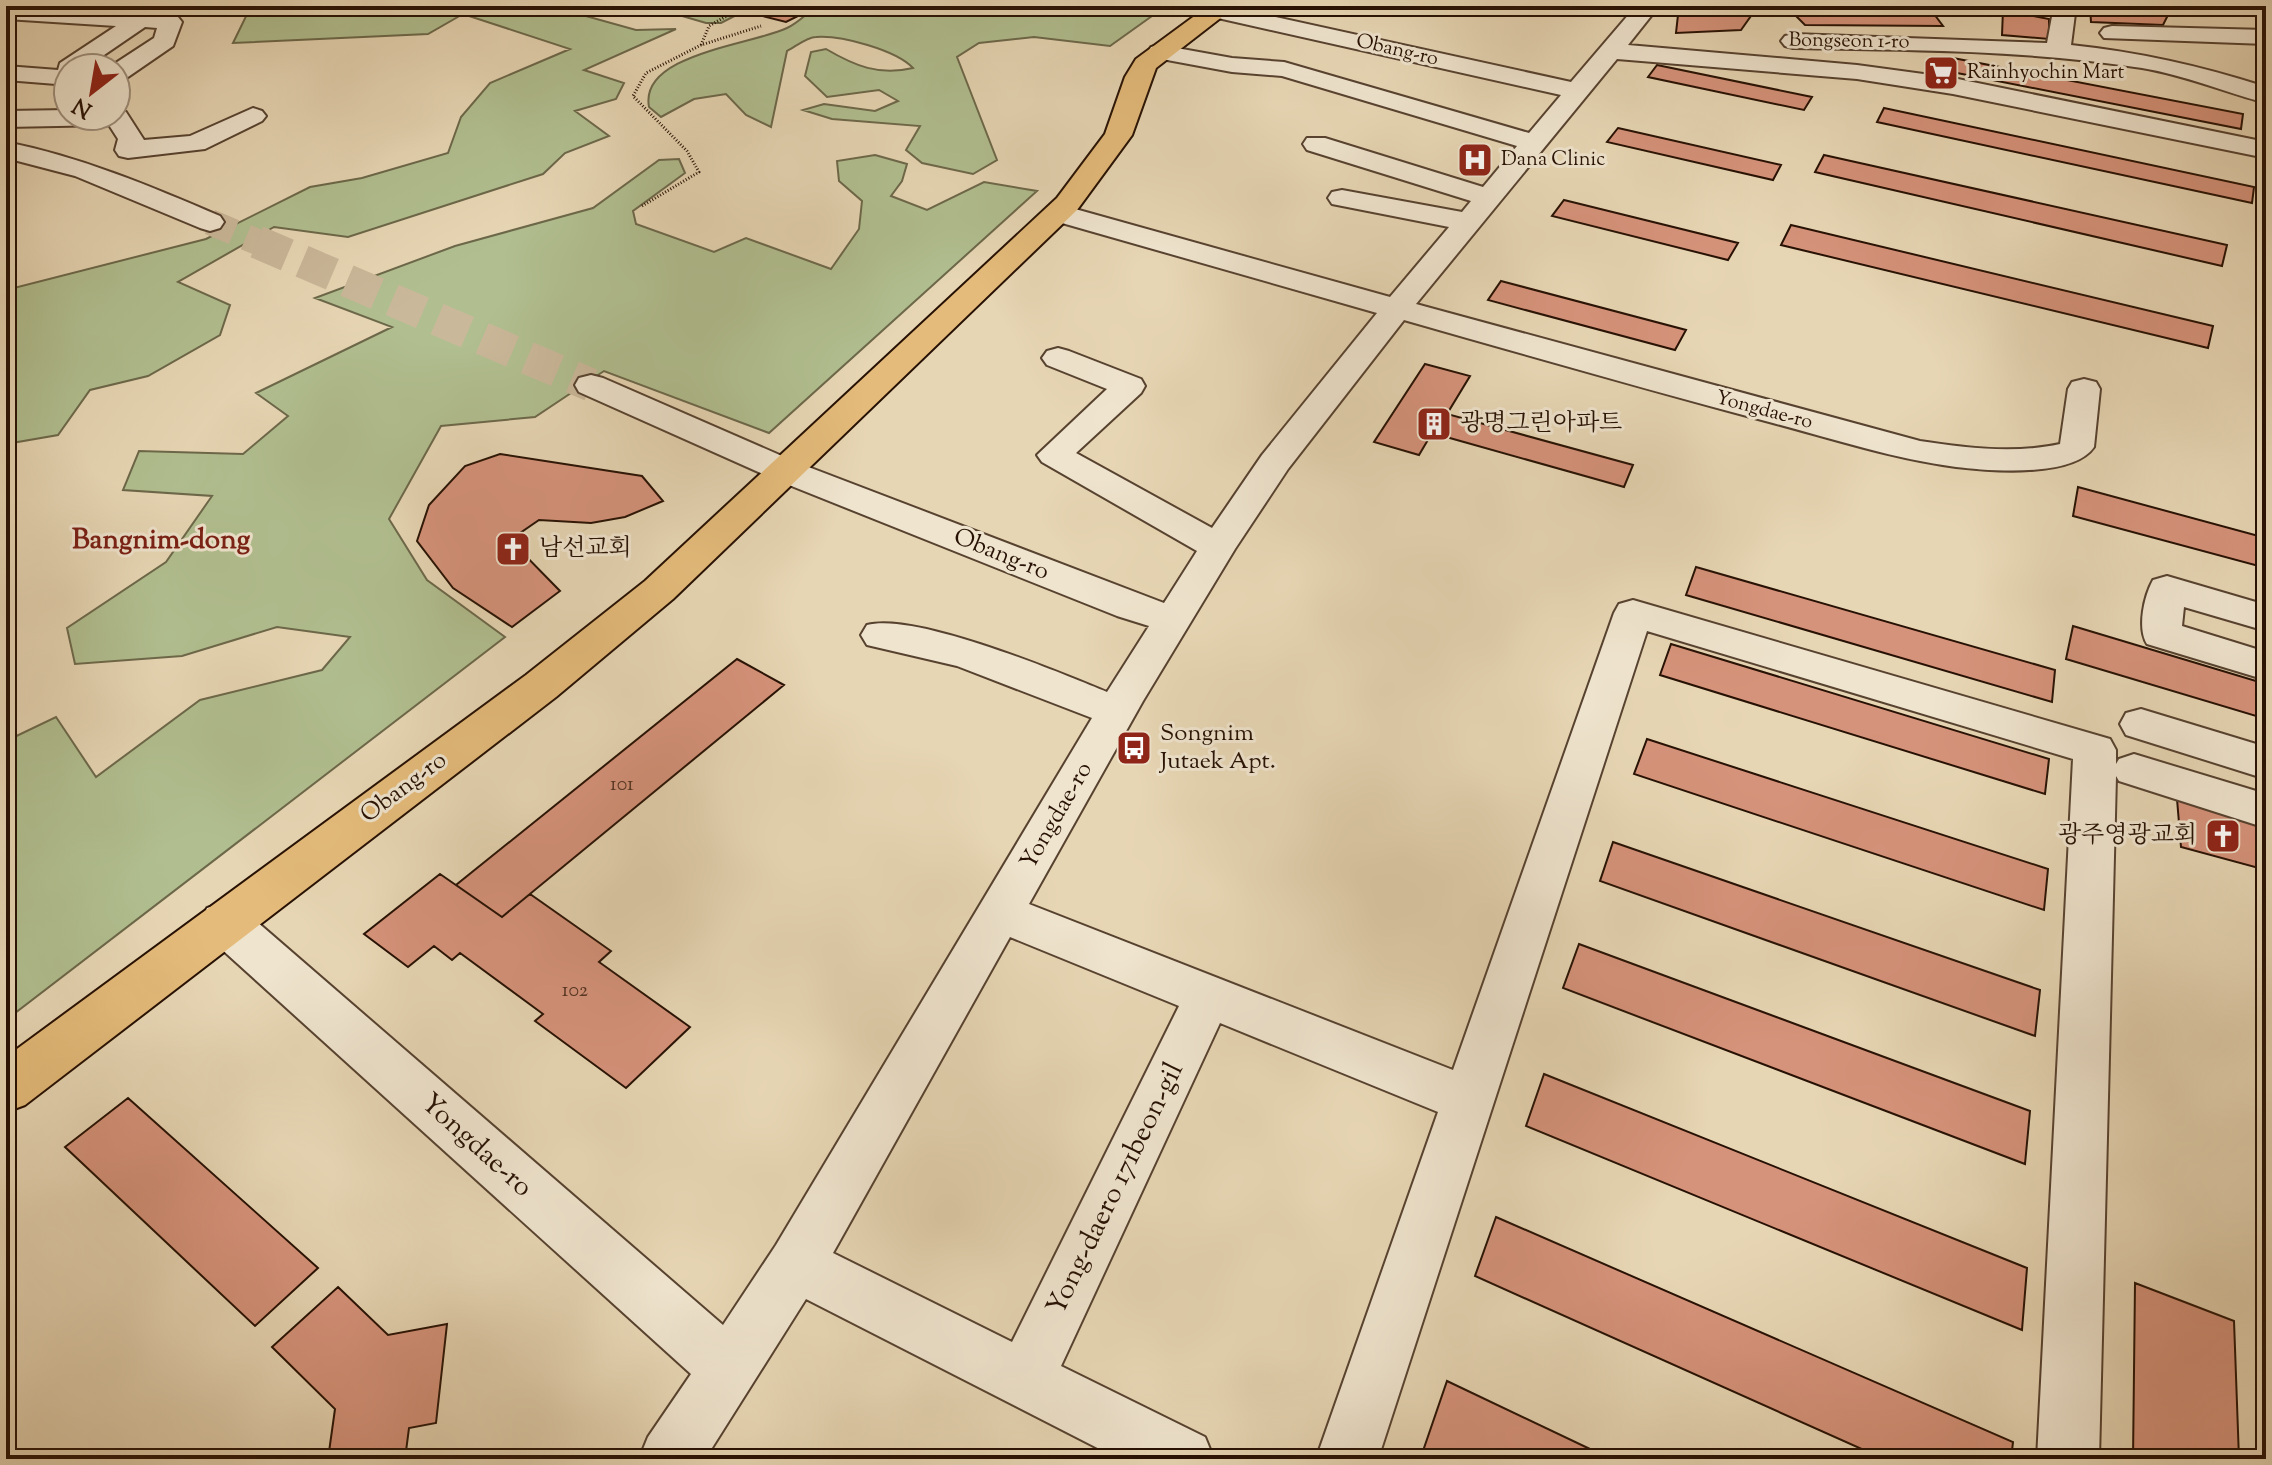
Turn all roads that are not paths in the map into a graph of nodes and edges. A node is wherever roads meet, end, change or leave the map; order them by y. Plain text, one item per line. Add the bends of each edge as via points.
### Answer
1 (1648, 6) edge
2 (2065, 6) edge
3 (1220, 8) edge
4 (61, 10) edge
5 (6, 12) edge
6 (151, 13) edge
7 (18, 37) dead end
8 (2266, 37) edge
9 (2060, 41) junction
10 (1614, 45) junction
11 (92, 52) edge
12 (1160, 52) junction
13 (132, 62) edge
14 (52, 71) edge
15 (6, 73) edge
16 (52, 79) edge
17 (1324, 81) junction
18 (1576, 91) junction
19 (2266, 95) edge
20 (1301, 98) dead end
21 (6, 111) edge
22 (52, 115) edge
23 (253, 116) dead end
24 (6, 119) edge
25 (127, 132) edge
26 (1534, 143) junction
27 (1316, 144) dead end
28 (6, 150) edge
29 (2266, 150) edge
30 (6, 166) edge
31 (6, 176) edge
32 (1342, 198) dead end
33 (1479, 210) junction
34 (1058, 213) junction
35 (210, 222) tunnel mouth
36 (1398, 307) junction
37 (1058, 358) dead end
38 (591, 385) tunnel mouth
39 (2084, 389) dead end
40 (786, 471) junction
41 (1218, 547) junction
42 (2266, 618) edge
43 (1172, 619) junction
44 (881, 635) dead end
45 (2266, 666) edge
46 (1117, 712) junction
47 (2141, 724) dead end
48 (2266, 763) edge
49 (2134, 770) dead end
50 (2266, 811) edge
51 (1000, 913) junction
52 (224, 922) junction
53 (1208, 997) junction
54 (6, 1088) edge
55 (1468, 1100) junction
56 (796, 1264) junction
57 (728, 1368) junction
58 (1024, 1381) junction
59 (670, 1459) edge
60 (1183, 1459) edge
61 (1347, 1459) edge
62 (2068, 1459) edge

1 - 10 street, Yongdae-ro
2 - 9 street
3 - 12 main road, Obang-ro
3 - 18 street, Obang-ro
4 - 5 street
4 - 6 street
4 - 7 street
6 - 11 street
6 - 13 street via 170,22 167,36
8 - 9 street
9 - 10 street, Bongseon 1-ro
9 - 19 street, Bongseon 1-ro
10 - 18 street, Yongdae-ro
10 - 29 street via 1953,86
12 - 17 street via 1271,67
12 - 34 main road, Obang-ro via 1138,77 1118,135
14 - 15 street
16 - 21 street
17 - 20 street
17 - 26 street
18 - 26 street, Yongdae-ro
22 - 24 street
23 - 25 street via 190,145 128,150
26 - 33 street, Yongdae-ro
27 - 33 street
28 - 35 street via 109,179
30 - 31 street
32 - 33 street
33 - 36 street, Yongdae-ro
34 - 36 street
34 - 40 main road, Obang-ro
36 - 39 street, Yongdae-ro via 1686,390 1955,458 2072,452
36 - 41 street, Yongdae-ro via 1274,463
37 - 41 street via 1129,386 1054,455
38 - 40 street
40 - 43 street, Obang-ro
40 - 52 main road, Obang-ro via 605,635
41 - 43 street, Yongdae-ro
42 - 45 street via 2167,589 2161,634
43 - 46 street, Yongdae-ro
44 - 46 street via 953,648
46 - 51 street, Yongdae-ro
47 - 48 street
49 - 50 street
51 - 53 street
51 - 56 street, Yongdae-ro
52 - 54 main road, Obang-ro
52 - 57 street, Yongdae-ro
53 - 55 street
53 - 58 street, Yong-daero 171beon-gil
55 - 61 street
55 - 62 street via 1633,613 2095,750
56 - 57 street, Yongdae-ro
56 - 58 street
57 - 59 street, Yongdae-ro
58 - 60 street

